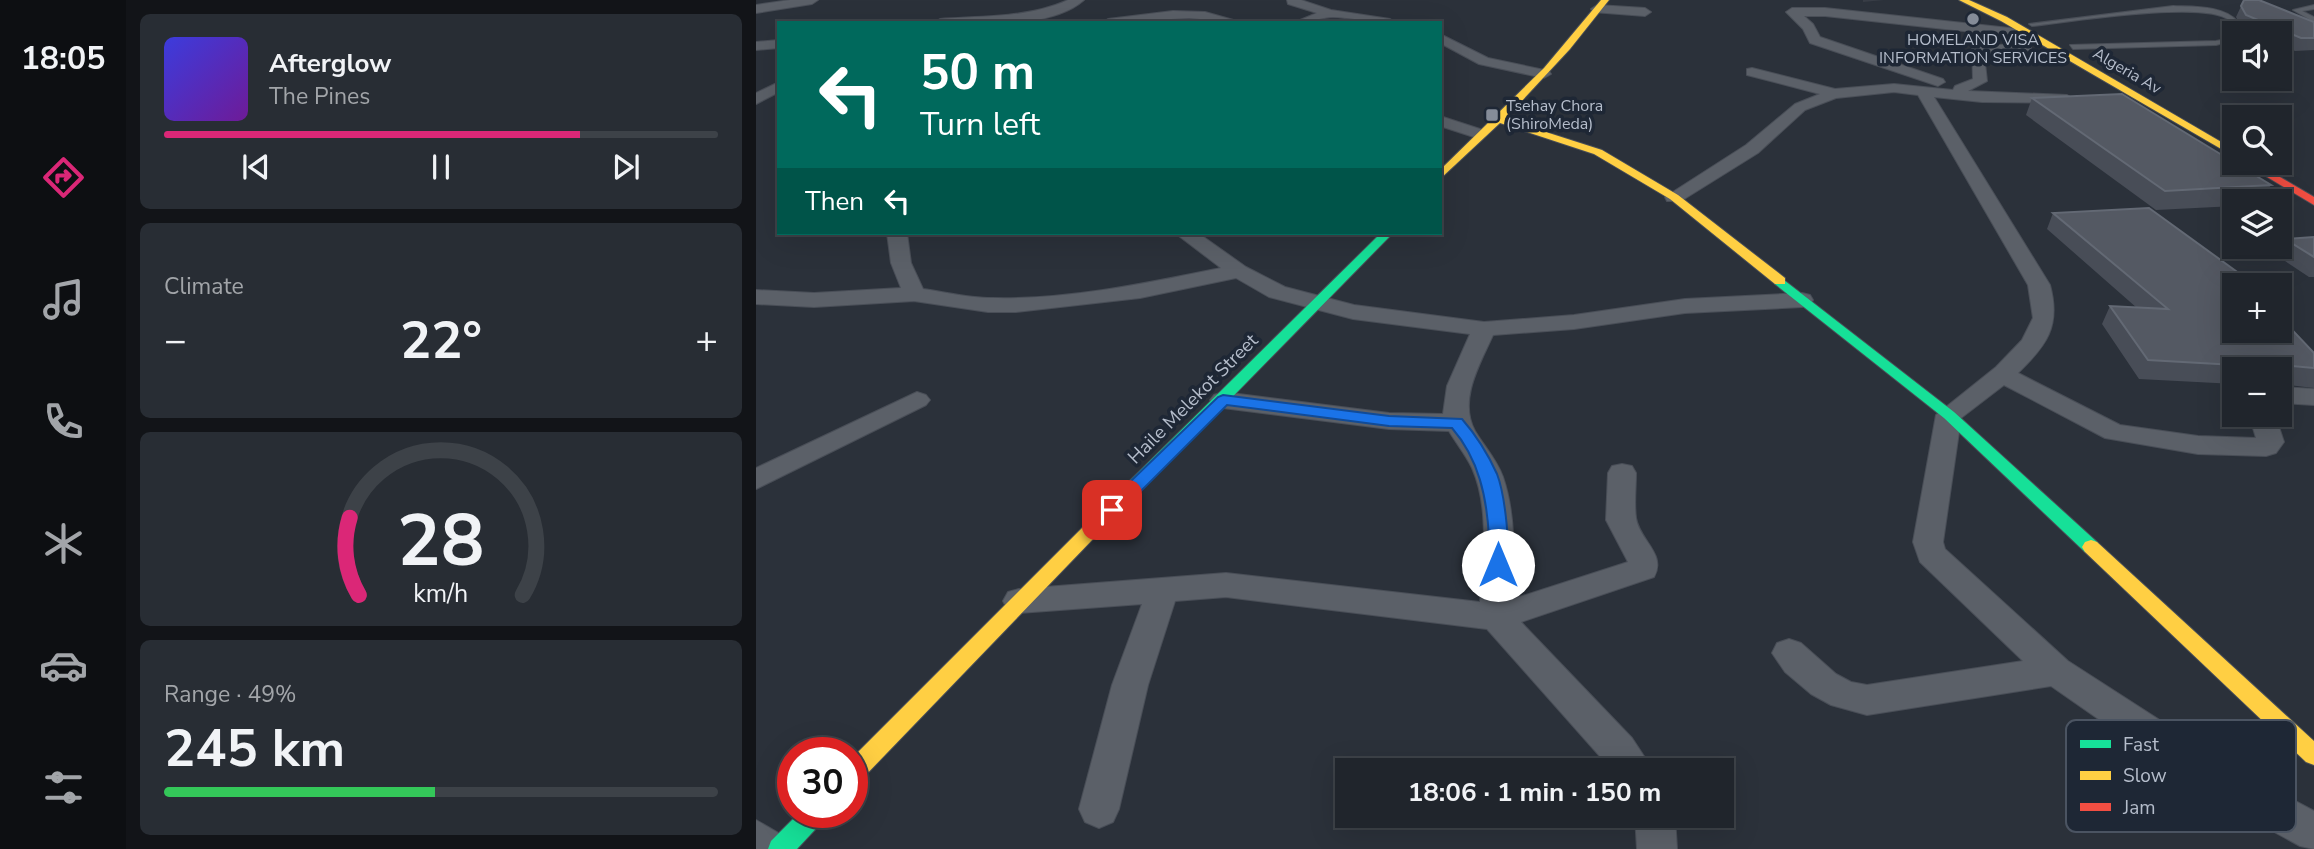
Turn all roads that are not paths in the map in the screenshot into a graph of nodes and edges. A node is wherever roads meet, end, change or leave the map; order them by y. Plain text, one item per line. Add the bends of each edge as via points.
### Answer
1 (811, 0) edge
2 (1078, 0) edge
3 (1963, 0) edge
4 (1986, 0) edge
5 (1292, 1) edge
6 (1000, 4) dead end
7 (1601, 4) edge
8 (1090, 7) dead end
9 (2314, 7) edge
10 (756, 9) edge
11 (1052, 12) junction
12 (1645, 12) dead end
13 (1329, 13) junction
14 (2314, 20) edge
15 (983, 21) edge
16 (989, 21) edge
17 (1125, 21) edge
18 (1233, 21) edge
19 (1305, 21) edge
20 (1378, 21) edge
21 (2234, 21) edge
22 (2030, 29) junction
23 (1442, 39) edge
24 (2222, 42) edge
25 (777, 44) edge
26 (756, 46) edge
27 (2050, 46) junction
28 (2073, 47) junction
29 (1752, 72) dead end
30 (1544, 74) junction
31 (777, 87) edge
32 (1960, 89) junction
33 (1923, 90) junction
34 (1833, 94) junction
35 (1982, 97) junction
36 (756, 99) edge
37 (2079, 101) edge
38 (2121, 103) edge
39 (2149, 104) junction
40 (1496, 119) junction
41 (1442, 122) edge
42 (2222, 133) edge
43 (1480, 134) junction
44 (2222, 146) edge
45 (2292, 173) edge
46 (1442, 174) edge
47 (2269, 175) edge
48 (2314, 186) edge
49 (1674, 197) junction
50 (2314, 202) edge
51 (897, 235) edge
52 (1188, 235) edge
53 (1385, 235) edge
54 (1239, 271) junction
55 (914, 294) junction
56 (756, 297) edge
57 (1802, 300) junction
58 (1318, 304) junction
59 (1484, 329) junction
60 (2001, 374) junction
61 (2292, 396) edge
62 (2314, 397) edge
63 (917, 400) dead end
64 (1223, 400) junction
65 (1949, 415) junction
66 (1456, 423) junction
67 (2266, 427) edge
68 (1622, 473) dead end
69 (756, 480) edge
70 (1163, 589) junction
71 (1019, 601) junction
72 (1496, 617) junction
73 (1789, 653) dead end
74 (2056, 671) junction
75 (2130, 720) edge
76 (2276, 720) edge
77 (2296, 738) edge
78 (2314, 755) edge
79 (868, 757) edge
80 (1625, 758) edge
81 (1099, 809) dead end
82 (2296, 822) edge
83 (800, 828) edge
84 (1656, 828) edge
85 (2314, 832) edge
86 (756, 840) edge
87 (768, 849) edge
88 (780, 849) edge
89 (1657, 849) edge

1 - 10 street
2 - 11 street
3 - 22 main road, Algeria Av
4 - 22 main road, Algeria Av
5 - 13 street
6 - 15 street
7 - 12 street
7 - 30 main road
8 - 11 street
9 - 14 lane via 2296,10
11 - 16 street
13 - 19 street
13 - 20 street
17 - 18 street via 1192,13
21 - 22 lane via 2218,12 2184,8
22 - 27 main road, Algeria Av
22 - 28 main road, Algeria Av
22 - 32 street via 1793,12 1815,40
23 - 30 street via 1484,61
24 - 28 lane
25 - 26 street
27 - 32 street via 1977,50 1980,80
27 - 39 main road, Algeria Av
28 - 42 main road, Algeria Av
29 - 34 street
30 - 40 main road
31 - 36 street
32 - 35 street
33 - 34 street via 1885,88
33 - 35 street
33 - 60 street via 2039,285 2044,320 2034,340
34 - 49 street via 1800,107 1752,149
35 - 37 street
38 - 39 street
39 - 44 main road, Algeria Av
40 - 43 main road
40 - 49 main road via 1598,152
41 - 43 street
43 - 46 main road
45 - 48 main road
47 - 50 main road
49 - 57 main road
51 - 55 street via 901,263
52 - 54 street
53 - 58 main road, Haile Melekot Street
54 - 55 street via 1140,291 1016,305
54 - 58 street via 1277,292
55 - 56 street via 814,300
57 - 59 street via 1685,306
57 - 65 main road
58 - 59 street
58 - 64 main road, Haile Melekot Street
59 - 66 street via 1455,405
60 - 65 street
60 - 67 street via 2101,426 2144,437 2198,445 2266,447 2271,442
61 - 62 street
63 - 69 street
64 - 66 street via 1389,421
64 - 71 main road, Haile Melekot Street
65 - 74 street via 1928,542 1931,554
65 - 76 main road
66 - 72 street via 1489,476 1499,540
68 - 72 street via 1621,520 1643,569
70 - 71 street
70 - 72 street via 1226,585
70 - 81 street via 1130,685
71 - 79 main road, Haile Melekot Street
72 - 80 street
73 - 74 street via 1830,690 1867,700
74 - 75 street
77 - 78 main road
82 - 85 street
83 - 88 main road
84 - 89 street
86 - 87 street

